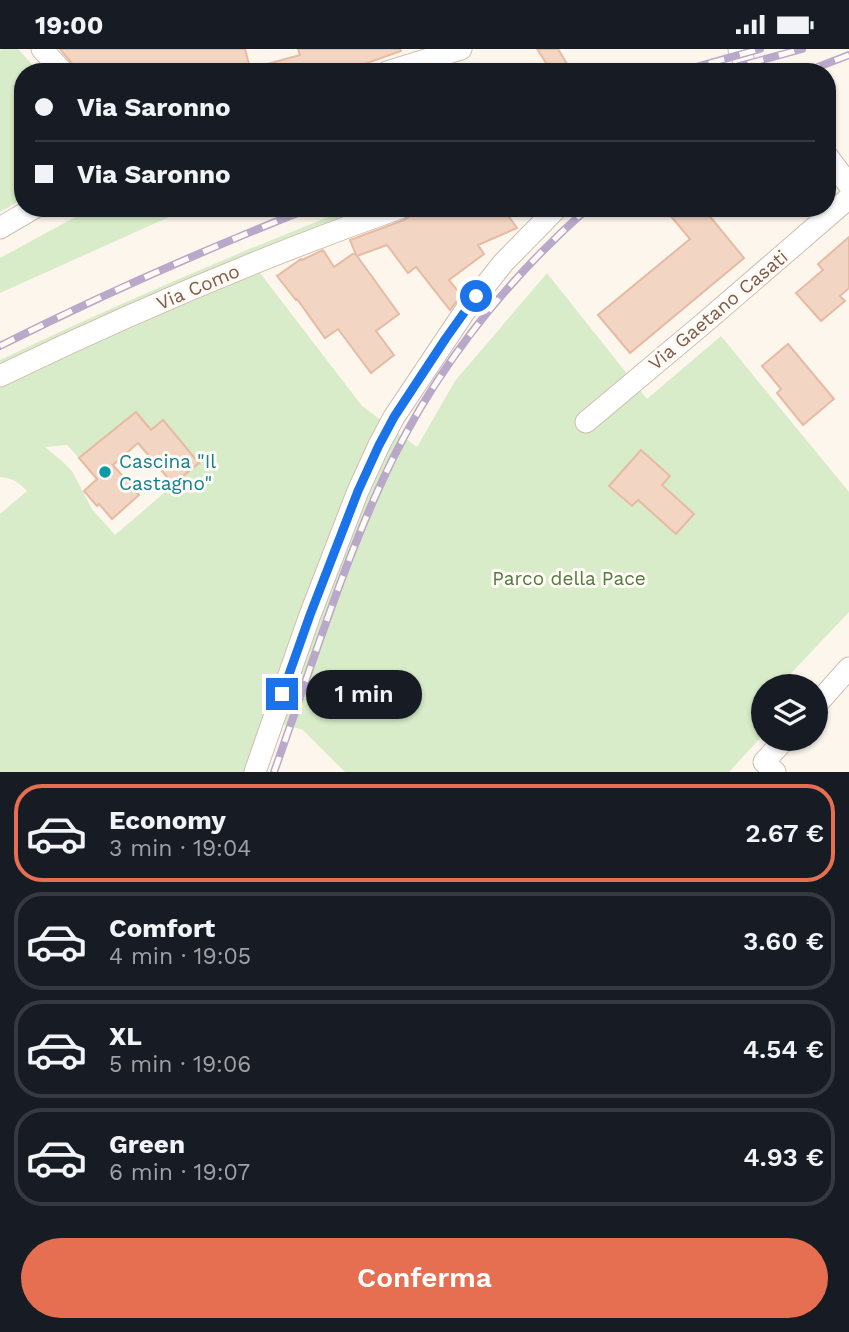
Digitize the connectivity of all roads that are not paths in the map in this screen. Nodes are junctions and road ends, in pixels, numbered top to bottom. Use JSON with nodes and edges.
{"nodes":[{"id":1,"x":42,"y":49,"type":"edge"},
{"id":2,"x":461,"y":49,"type":"edge"},
{"id":3,"x":55,"y":63,"type":"edge"},
{"id":4,"x":416,"y":63,"type":"edge"},
{"id":5,"x":836,"y":167,"type":"edge"},
{"id":6,"x":849,"y":185,"type":"edge"},
{"id":7,"x":18,"y":217,"type":"edge"},
{"id":8,"x":375,"y":217,"type":"edge"},
{"id":9,"x":548,"y":217,"type":"edge"},
{"id":10,"x":827,"y":217,"type":"edge"},
{"id":11,"x":0,"y":227,"type":"edge"},
{"id":12,"x":0,"y":376,"type":"edge"},
{"id":13,"x":586,"y":422,"type":"dead end"},
{"id":14,"x":849,"y":668,"type":"edge"},
{"id":15,"x":828,"y":692,"type":"edge"},
{"id":16,"x":778,"y":751,"type":"edge"},
{"id":17,"x":769,"y":767,"type":"edge"},
{"id":18,"x":255,"y":772,"type":"edge"}],
"edges":[{"from":1,"to":3,"type":"street"},
{"from":2,"to":4,"type":"street"},
{"from":5,"to":6,"type":"street"},
{"from":7,"to":11,"type":"street"},
{"from":8,"to":12,"type":"street","name":"Via Como"},
{"from":9,"to":18,"type":"street"},
{"from":10,"to":13,"type":"street","name":"Via Gaetano Casati"},
{"from":14,"to":15,"type":"street"},
{"from":16,"to":17,"type":"street"}]}
